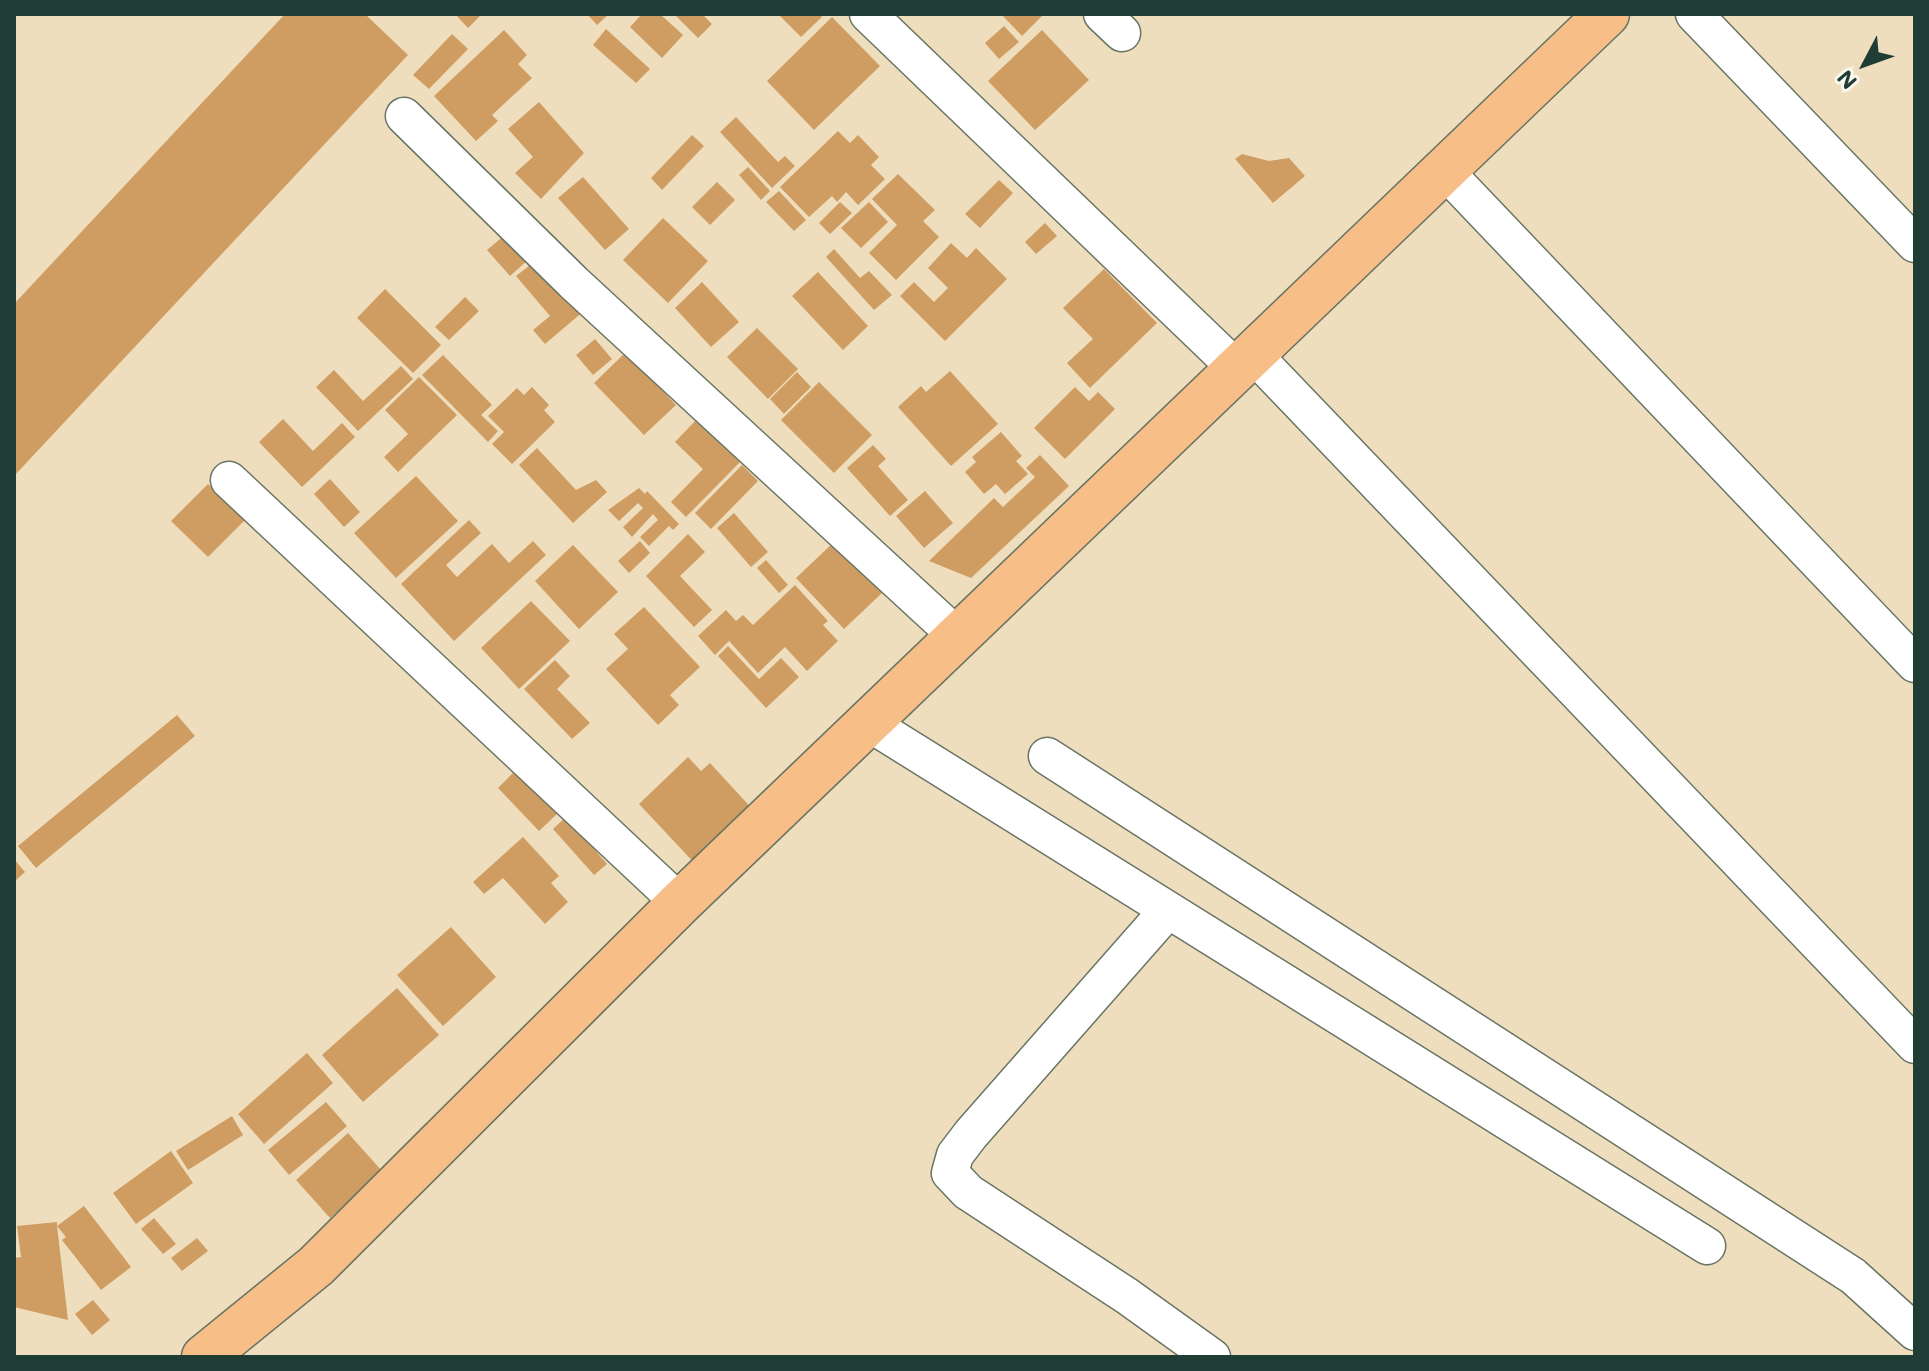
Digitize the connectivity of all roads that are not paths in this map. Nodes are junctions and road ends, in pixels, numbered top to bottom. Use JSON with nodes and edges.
{"nodes":[{"id":1,"x":868,"y":14,"type":"edge"},
{"id":2,"x":1607,"y":14,"type":"edge"},
{"id":3,"x":1694,"y":14,"type":"edge"},
{"id":4,"x":404,"y":116,"type":"dead end"},
{"id":5,"x":1446,"y":172,"type":"junction"},
{"id":6,"x":1915,"y":244,"type":"edge"},
{"id":7,"x":1243,"y":360,"type":"junction"},
{"id":8,"x":229,"y":480,"type":"dead end"},
{"id":9,"x":957,"y":636,"type":"junction"},
{"id":10,"x":1915,"y":664,"type":"edge"},
{"id":11,"x":867,"y":722,"type":"junction"},
{"id":12,"x":1047,"y":756,"type":"dead end"},
{"id":13,"x":680,"y":903,"type":"junction"},
{"id":14,"x":1168,"y":910,"type":"junction"},
{"id":15,"x":1915,"y":1045,"type":"edge"},
{"id":16,"x":1707,"y":1246,"type":"dead end"},
{"id":17,"x":1915,"y":1332,"type":"edge"},
{"id":18,"x":204,"y":1357,"type":"edge"},
{"id":19,"x":1212,"y":1357,"type":"edge"}],
"edges":[{"from":1,"to":7,"type":"street"},
{"from":2,"to":5,"type":"main road"},
{"from":3,"to":6,"type":"street"},
{"from":4,"to":9,"type":"street"},
{"from":5,"to":7,"type":"main road"},
{"from":5,"to":10,"type":"street"},
{"from":7,"to":9,"type":"main road"},
{"from":7,"to":15,"type":"street"},
{"from":8,"to":13,"type":"street"},
{"from":9,"to":11,"type":"main road"},
{"from":11,"to":13,"type":"main road"},
{"from":11,"to":14,"type":"street"},
{"from":12,"to":17,"type":"street"},
{"from":13,"to":18,"type":"main road"},
{"from":14,"to":16,"type":"street"},
{"from":14,"to":19,"type":"street"}]}
